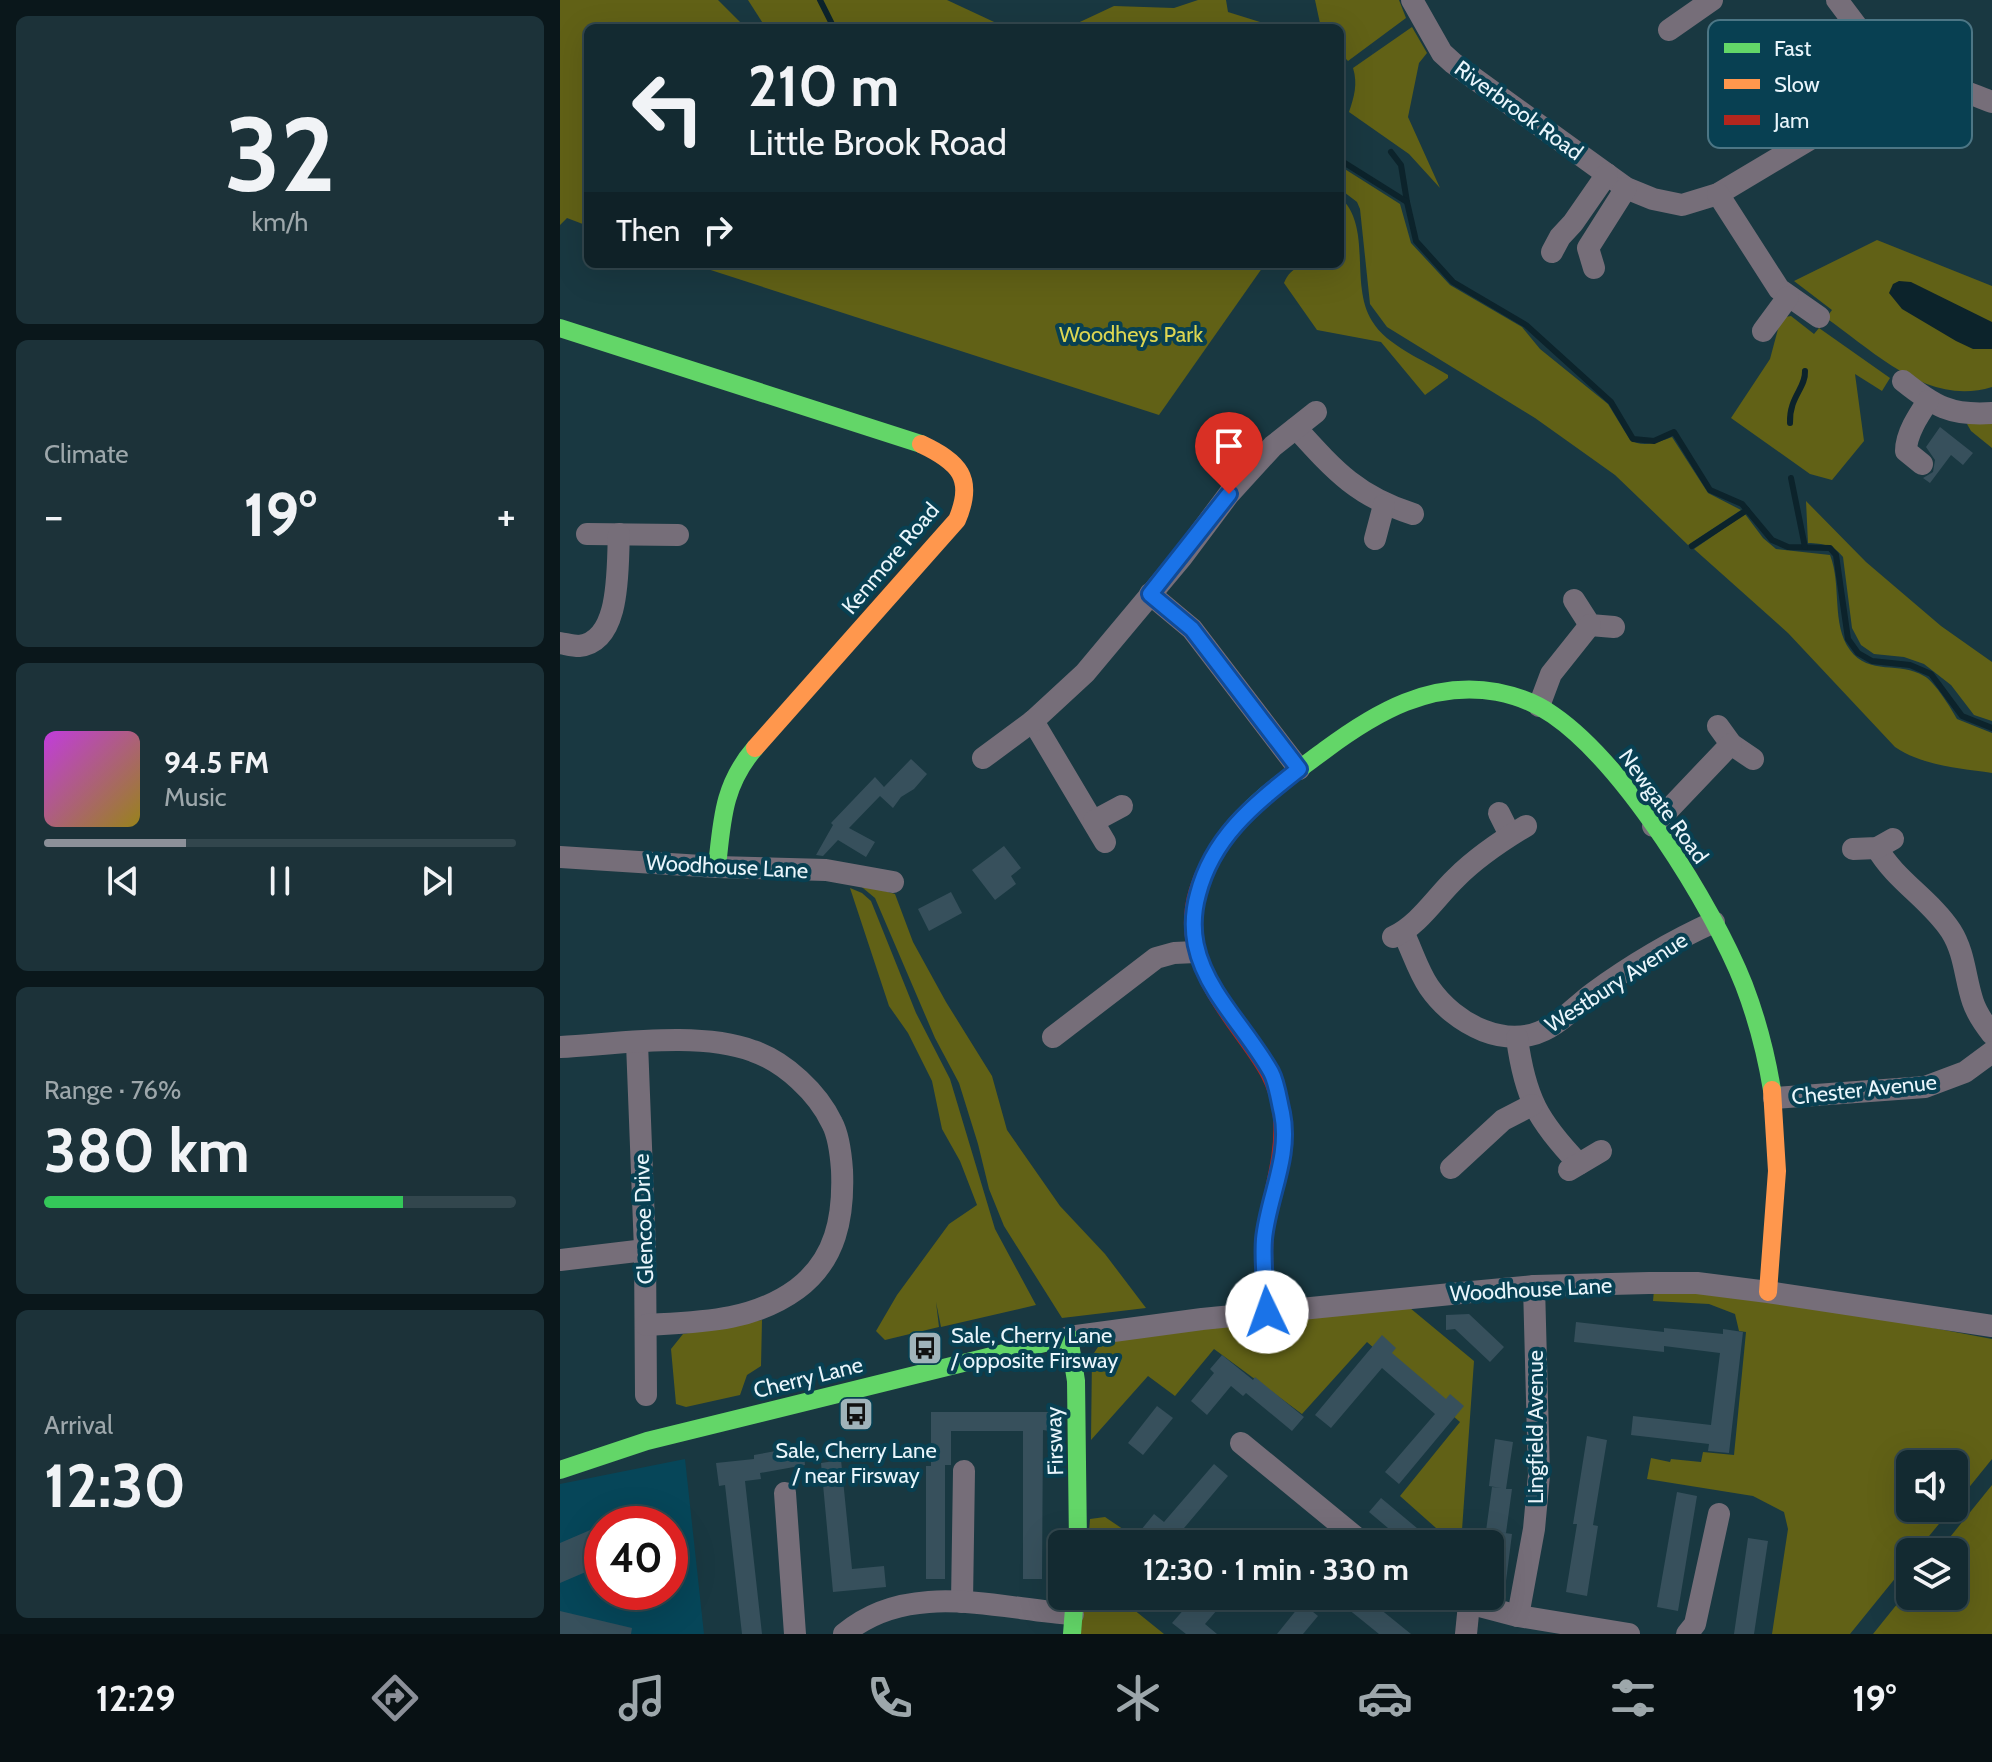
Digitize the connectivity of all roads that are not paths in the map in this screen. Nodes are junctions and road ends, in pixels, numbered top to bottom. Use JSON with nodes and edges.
{"nodes":[{"id":1,"x":1412,"y":0,"type":"edge"},
{"id":2,"x":1712,"y":0,"type":"edge"},
{"id":3,"x":1837,"y":0,"type":"edge"},
{"id":4,"x":1852,"y":20,"type":"edge"},
{"id":5,"x":1669,"y":30,"type":"dead end"},
{"id":6,"x":1972,"y":94,"type":"edge"},
{"id":7,"x":1992,"y":102,"type":"edge"},
{"id":8,"x":1795,"y":148,"type":"edge"},
{"id":9,"x":1607,"y":174,"type":"junction"},
{"id":10,"x":1626,"y":188,"type":"junction"},
{"id":11,"x":1718,"y":194,"type":"junction"},
{"id":12,"x":1552,"y":252,"type":"dead end"},
{"id":13,"x":1594,"y":268,"type":"dead end"},
{"id":14,"x":1788,"y":297,"type":"junction"},
{"id":15,"x":1819,"y":317,"type":"dead end"},
{"id":16,"x":560,"y":328,"type":"edge"},
{"id":17,"x":1763,"y":331,"type":"dead end"},
{"id":18,"x":1903,"y":381,"type":"dead end"},
{"id":19,"x":1928,"y":401,"type":"junction"},
{"id":20,"x":1316,"y":412,"type":"dead end"},
{"id":21,"x":1992,"y":413,"type":"edge"},
{"id":22,"x":1296,"y":428,"type":"junction"},
{"id":23,"x":1922,"y":464,"type":"dead end"},
{"id":24,"x":1384,"y":505,"type":"junction"},
{"id":25,"x":1413,"y":514,"type":"dead end"},
{"id":26,"x":587,"y":534,"type":"dead end"},
{"id":27,"x":619,"y":534,"type":"junction"},
{"id":28,"x":678,"y":535,"type":"dead end"},
{"id":29,"x":1375,"y":539,"type":"dead end"},
{"id":30,"x":1150,"y":594,"type":"junction"},
{"id":31,"x":1574,"y":600,"type":"dead end"},
{"id":32,"x":1590,"y":625,"type":"junction"},
{"id":33,"x":1614,"y":627,"type":"dead end"},
{"id":34,"x":560,"y":643,"type":"edge"},
{"id":35,"x":1539,"y":706,"type":"junction"},
{"id":36,"x":1033,"y":721,"type":"junction"},
{"id":37,"x":983,"y":758,"type":"dead end"},
{"id":38,"x":1753,"y":759,"type":"dead end"},
{"id":39,"x":1299,"y":769,"type":"junction"},
{"id":40,"x":1122,"y":806,"type":"dead end"},
{"id":41,"x":1499,"y":813,"type":"dead end"},
{"id":42,"x":1094,"y":821,"type":"junction"},
{"id":43,"x":1653,"y":826,"type":"junction"},
{"id":44,"x":1105,"y":842,"type":"dead end"},
{"id":45,"x":1853,"y":849,"type":"dead end"},
{"id":46,"x":560,"y":857,"type":"edge"},
{"id":47,"x":717,"y":867,"type":"junction"},
{"id":48,"x":893,"y":882,"type":"dead end"},
{"id":49,"x":1714,"y":922,"type":"junction"},
{"id":50,"x":1196,"y":952,"type":"junction"},
{"id":51,"x":1992,"y":1034,"type":"edge"},
{"id":52,"x":1053,"y":1037,"type":"dead end"},
{"id":53,"x":1517,"y":1038,"type":"junction"},
{"id":54,"x":637,"y":1043,"type":"junction"},
{"id":55,"x":560,"y":1047,"type":"edge"},
{"id":56,"x":1992,"y":1052,"type":"edge"},
{"id":57,"x":1774,"y":1098,"type":"junction"},
{"id":58,"x":1532,"y":1105,"type":"junction"},
{"id":59,"x":1601,"y":1151,"type":"dead end"},
{"id":60,"x":1451,"y":1168,"type":"dead end"},
{"id":61,"x":645,"y":1250,"type":"junction"},
{"id":62,"x":560,"y":1260,"type":"edge"},
{"id":63,"x":1534,"y":1286,"type":"junction"},
{"id":64,"x":1768,"y":1292,"type":"junction"},
{"id":65,"x":1267,"y":1312,"type":"junction"},
{"id":66,"x":646,"y":1325,"type":"junction"},
{"id":67,"x":1992,"y":1326,"type":"edge"},
{"id":68,"x":1069,"y":1337,"type":"junction"},
{"id":69,"x":646,"y":1395,"type":"dead end"},
{"id":70,"x":1241,"y":1443,"type":"dead end"},
{"id":71,"x":560,"y":1470,"type":"edge"},
{"id":72,"x":964,"y":1471,"type":"dead end"},
{"id":73,"x":785,"y":1493,"type":"dead end"},
{"id":74,"x":1719,"y":1514,"type":"dead end"},
{"id":75,"x":1078,"y":1530,"type":"edge"},
{"id":76,"x":1347,"y":1530,"type":"edge"},
{"id":77,"x":962,"y":1602,"type":"junction"},
{"id":78,"x":1468,"y":1610,"type":"edge"},
{"id":79,"x":1494,"y":1610,"type":"edge"},
{"id":80,"x":1073,"y":1615,"type":"edge"},
{"id":81,"x":1518,"y":1616,"type":"junction"},
{"id":82,"x":795,"y":1634,"type":"edge"},
{"id":83,"x":844,"y":1634,"type":"edge"},
{"id":84,"x":1466,"y":1634,"type":"edge"},
{"id":85,"x":1629,"y":1634,"type":"edge"},
{"id":86,"x":1687,"y":1634,"type":"edge"}],
"edges":[{"from":1,"to":9,"type":"street","name":"Riverbrook Road"},
{"from":2,"to":5,"type":"street"},
{"from":3,"to":4,"type":"street"},
{"from":6,"to":7,"type":"street","name":"Riverbrook Road"},
{"from":8,"to":11,"type":"street","name":"Riverbrook Road"},
{"from":9,"to":10,"type":"street","name":"Riverbrook Road"},
{"from":9,"to":12,"type":"street","name":"Riverbrook Road"},
{"from":10,"to":11,"type":"street","name":"Riverbrook Road"},
{"from":10,"to":13,"type":"street"},
{"from":11,"to":14,"type":"street"},
{"from":14,"to":15,"type":"street"},
{"from":14,"to":17,"type":"street"},
{"from":16,"to":47,"type":"street","name":"Kenmore Road"},
{"from":18,"to":19,"type":"street"},
{"from":19,"to":21,"type":"street"},
{"from":19,"to":23,"type":"street"},
{"from":20,"to":22,"type":"street"},
{"from":22,"to":24,"type":"street"},
{"from":22,"to":30,"type":"street"},
{"from":24,"to":25,"type":"street"},
{"from":24,"to":29,"type":"street"},
{"from":26,"to":27,"type":"street"},
{"from":27,"to":28,"type":"street"},
{"from":27,"to":34,"type":"street"},
{"from":30,"to":36,"type":"street"},
{"from":30,"to":39,"type":"street"},
{"from":31,"to":32,"type":"street"},
{"from":32,"to":33,"type":"street"},
{"from":32,"to":35,"type":"street"},
{"from":35,"to":39,"type":"street","name":"Newgate Road"},
{"from":35,"to":43,"type":"street","name":"Newgate Road"},
{"from":36,"to":37,"type":"street"},
{"from":36,"to":42,"type":"street"},
{"from":38,"to":43,"type":"street"},
{"from":39,"to":50,"type":"street","name":"Newgate Road"},
{"from":40,"to":42,"type":"street"},
{"from":41,"to":53,"type":"street","name":"Westbury Avenue"},
{"from":42,"to":44,"type":"street"},
{"from":43,"to":49,"type":"street","name":"Newgate Road"},
{"from":45,"to":51,"type":"street"},
{"from":46,"to":47,"type":"street","name":"Woodhouse Lane"},
{"from":47,"to":48,"type":"street","name":"Woodhouse Lane"},
{"from":49,"to":53,"type":"street","name":"Westbury Avenue"},
{"from":49,"to":57,"type":"street","name":"Newgate Road"},
{"from":50,"to":52,"type":"street"},
{"from":50,"to":65,"type":"street","name":"Newgate Road"},
{"from":53,"to":58,"type":"street","name":"Westbury Avenue"},
{"from":54,"to":55,"type":"street"},
{"from":54,"to":61,"type":"street","name":"Glencoe Drive"},
{"from":54,"to":66,"type":"street"},
{"from":56,"to":57,"type":"street","name":"Chester Avenue"},
{"from":57,"to":64,"type":"street","name":"Newgate Road"},
{"from":58,"to":59,"type":"street","name":"Westbury Avenue"},
{"from":58,"to":60,"type":"street"},
{"from":61,"to":62,"type":"street"},
{"from":61,"to":66,"type":"street","name":"Glencoe Drive"},
{"from":63,"to":64,"type":"street","name":"Woodhouse Lane"},
{"from":63,"to":65,"type":"street","name":"Woodhouse Lane"},
{"from":63,"to":81,"type":"street","name":"Lingfield Avenue"},
{"from":64,"to":67,"type":"street","name":"Woodhouse Lane"},
{"from":65,"to":68,"type":"street","name":"Woodhouse Lane"},
{"from":66,"to":69,"type":"street","name":"Glencoe Drive"},
{"from":68,"to":71,"type":"street","name":"Cherry Lane"},
{"from":68,"to":75,"type":"street","name":"Firsway"},
{"from":70,"to":76,"type":"street"},
{"from":72,"to":77,"type":"street"},
{"from":73,"to":82,"type":"street"},
{"from":74,"to":86,"type":"street"},
{"from":77,"to":80,"type":"street"},
{"from":77,"to":83,"type":"street"},
{"from":78,"to":84,"type":"street"},
{"from":79,"to":81,"type":"street"},
{"from":81,"to":85,"type":"street"}]}
